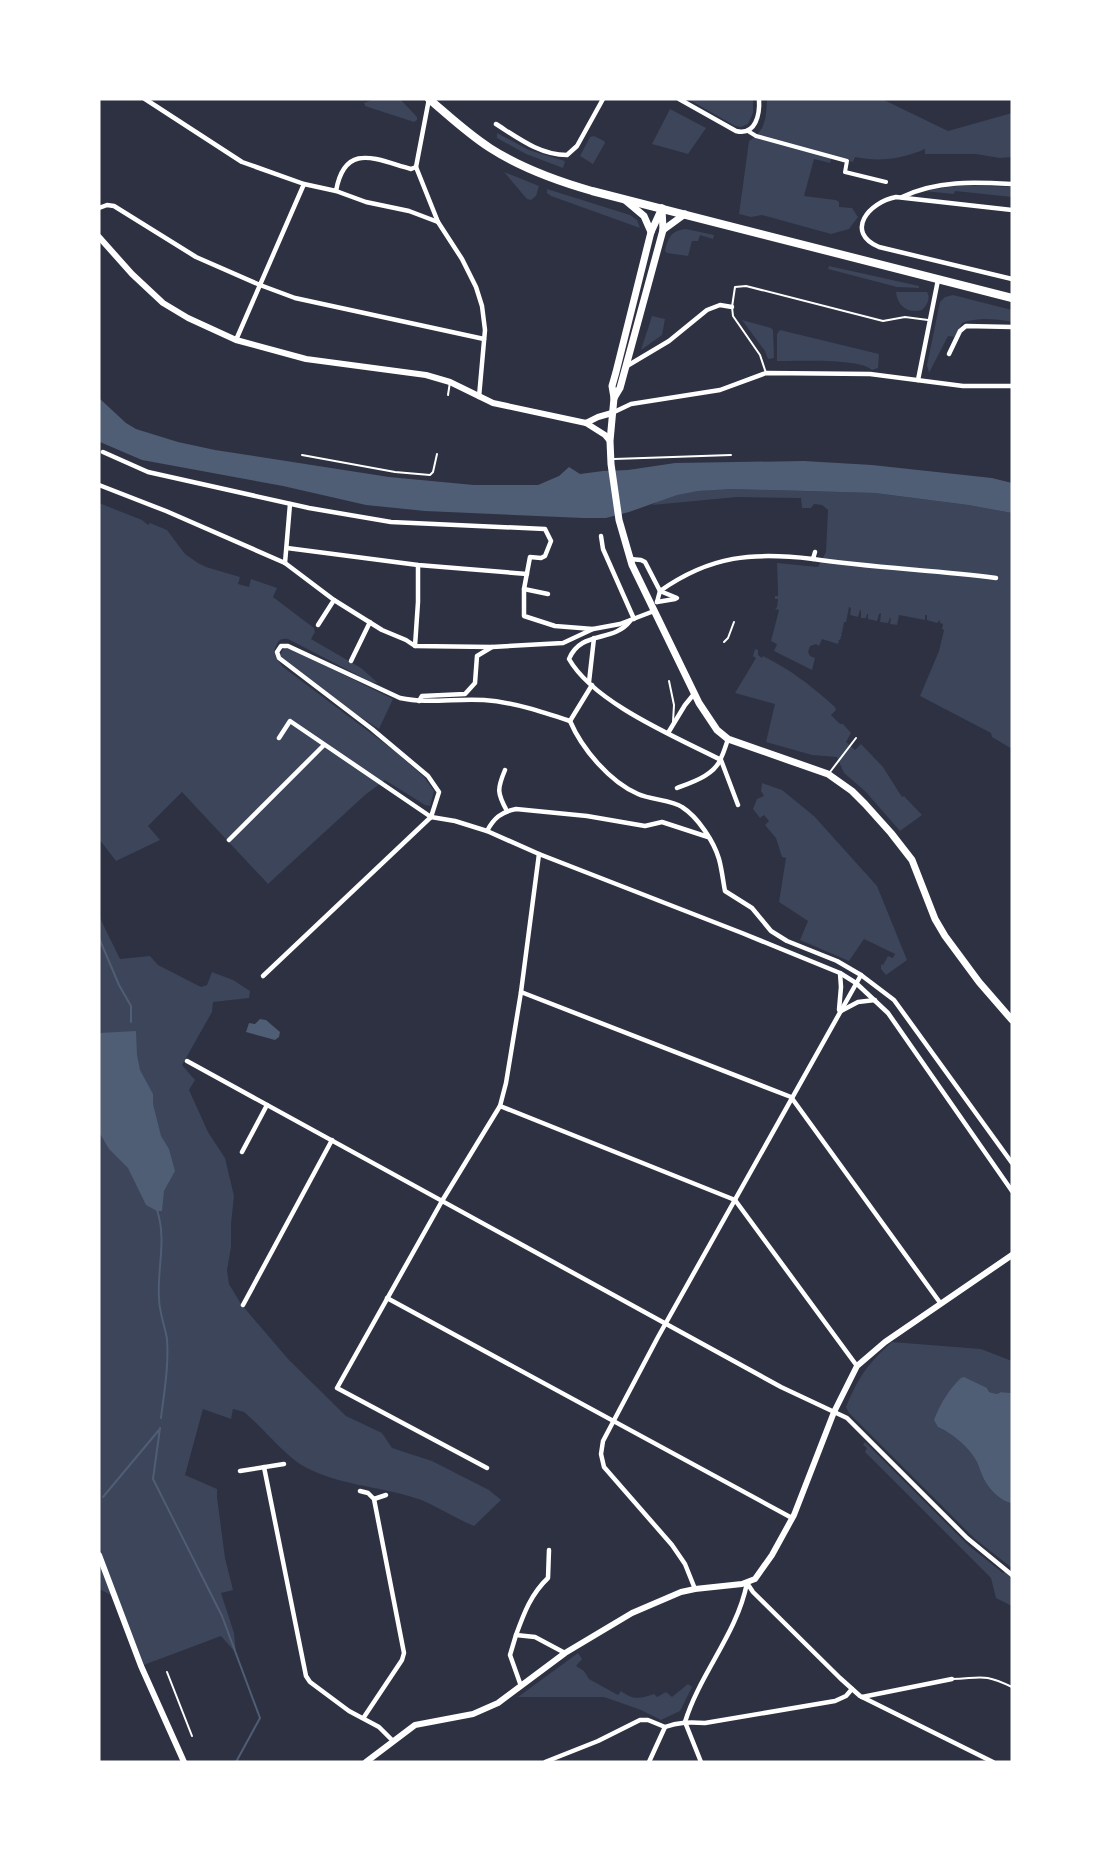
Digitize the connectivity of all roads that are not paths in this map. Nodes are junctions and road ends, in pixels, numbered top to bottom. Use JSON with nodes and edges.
{"nodes":[{"id":1,"x":146,"y":99,"type":"edge"},
{"id":2,"x":429,"y":99,"type":"edge"},
{"id":3,"x":603,"y":99,"type":"edge"},
{"id":4,"x":679,"y":99,"type":"edge"},
{"id":5,"x":759,"y":99,"type":"edge"},
{"id":6,"x":496,"y":124,"type":"dead end"},
{"id":7,"x":748,"y":131,"type":"junction"},
{"id":8,"x":416,"y":167,"type":"junction"},
{"id":9,"x":886,"y":182,"type":"dead end"},
{"id":10,"x":304,"y":184,"type":"junction"},
{"id":11,"x":1012,"y":184,"type":"edge"},
{"id":12,"x":336,"y":191,"type":"junction"},
{"id":13,"x":902,"y":197,"type":"junction"},
{"id":14,"x":623,"y":198,"type":"junction"},
{"id":15,"x":99,"y":208,"type":"edge"},
{"id":16,"x":662,"y":208,"type":"junction"},
{"id":17,"x":1012,"y":210,"type":"edge"},
{"id":18,"x":685,"y":214,"type":"junction"},
{"id":19,"x":438,"y":222,"type":"junction"},
{"id":20,"x":663,"y":230,"type":"junction"},
{"id":21,"x":651,"y":232,"type":"junction"},
{"id":22,"x":99,"y":237,"type":"edge"},
{"id":23,"x":1012,"y":279,"type":"edge"},
{"id":24,"x":938,"y":280,"type":"junction"},
{"id":25,"x":260,"y":285,"type":"junction"},
{"id":26,"x":1012,"y":298,"type":"edge"},
{"id":27,"x":732,"y":307,"type":"junction"},
{"id":28,"x":930,"y":321,"type":"junction"},
{"id":29,"x":1012,"y":327,"type":"edge"},
{"id":30,"x":484,"y":339,"type":"junction"},
{"id":31,"x":236,"y":340,"type":"junction"},
{"id":32,"x":949,"y":354,"type":"dead end"},
{"id":33,"x":627,"y":366,"type":"junction"},
{"id":34,"x":766,"y":373,"type":"junction"},
{"id":35,"x":918,"y":380,"type":"junction"},
{"id":36,"x":450,"y":382,"type":"junction"},
{"id":37,"x":1012,"y":386,"type":"edge"},
{"id":38,"x":448,"y":395,"type":"dead end"},
{"id":39,"x":479,"y":397,"type":"junction"},
{"id":40,"x":614,"y":398,"type":"junction"},
{"id":41,"x":612,"y":413,"type":"junction"},
{"id":42,"x":586,"y":423,"type":"junction"},
{"id":43,"x":610,"y":441,"type":"junction"},
{"id":44,"x":103,"y":452,"type":"dead end"},
{"id":45,"x":437,"y":454,"type":"dead end"},
{"id":46,"x":302,"y":455,"type":"dead end"},
{"id":47,"x":731,"y":455,"type":"dead end"},
{"id":48,"x":611,"y":463,"type":"junction"},
{"id":49,"x":99,"y":485,"type":"edge"},
{"id":50,"x":290,"y":504,"type":"junction"},
{"id":51,"x":601,"y":536,"type":"dead end"},
{"id":52,"x":287,"y":548,"type":"junction"},
{"id":53,"x":815,"y":552,"type":"dead end"},
{"id":54,"x":813,"y":559,"type":"junction"},
{"id":55,"x":630,"y":560,"type":"junction"},
{"id":56,"x":285,"y":563,"type":"junction"},
{"id":57,"x":418,"y":565,"type":"junction"},
{"id":58,"x":527,"y":574,"type":"junction"},
{"id":59,"x":996,"y":578,"type":"dead end"},
{"id":60,"x":524,"y":589,"type":"junction"},
{"id":61,"x":660,"y":591,"type":"junction"},
{"id":62,"x":548,"y":594,"type":"dead end"},
{"id":63,"x":333,"y":600,"type":"junction"},
{"id":64,"x":654,"y":606,"type":"junction"},
{"id":65,"x":632,"y":620,"type":"junction"},
{"id":66,"x":370,"y":622,"type":"junction"},
{"id":67,"x":734,"y":622,"type":"dead end"},
{"id":68,"x":318,"y":625,"type":"dead end"},
{"id":69,"x":593,"y":629,"type":"junction"},
{"id":70,"x":594,"y":638,"type":"junction"},
{"id":71,"x":724,"y":642,"type":"dead end"},
{"id":72,"x":415,"y":646,"type":"junction"},
{"id":73,"x":492,"y":647,"type":"junction"},
{"id":74,"x":351,"y":661,"type":"dead end"},
{"id":75,"x":669,"y":681,"type":"dead end"},
{"id":76,"x":591,"y":684,"type":"junction"},
{"id":77,"x":693,"y":694,"type":"junction"},
{"id":78,"x":419,"y":701,"type":"junction"},
{"id":79,"x":570,"y":722,"type":"junction"},
{"id":80,"x":673,"y":722,"type":"junction"},
{"id":81,"x":668,"y":733,"type":"junction"},
{"id":82,"x":279,"y":738,"type":"dead end"},
{"id":83,"x":856,"y":738,"type":"dead end"},
{"id":84,"x":728,"y":739,"type":"junction"},
{"id":85,"x":324,"y":745,"type":"junction"},
{"id":86,"x":721,"y":760,"type":"junction"},
{"id":87,"x":505,"y":770,"type":"dead end"},
{"id":88,"x":828,"y":774,"type":"junction"},
{"id":89,"x":677,"y":788,"type":"dead end"},
{"id":90,"x":738,"y":805,"type":"dead end"},
{"id":91,"x":507,"y":811,"type":"junction"},
{"id":92,"x":431,"y":817,"type":"junction"},
{"id":93,"x":487,"y":831,"type":"junction"},
{"id":94,"x":708,"y":837,"type":"junction"},
{"id":95,"x":229,"y":840,"type":"dead end"},
{"id":96,"x":539,"y":854,"type":"junction"},
{"id":97,"x":840,"y":974,"type":"junction"},
{"id":98,"x":861,"y":975,"type":"junction"},
{"id":99,"x":263,"y":976,"type":"dead end"},
{"id":100,"x":856,"y":983,"type":"junction"},
{"id":101,"x":521,"y":992,"type":"junction"},
{"id":102,"x":875,"y":1000,"type":"junction"},
{"id":103,"x":839,"y":1013,"type":"junction"},
{"id":104,"x":1012,"y":1020,"type":"edge"},
{"id":105,"x":187,"y":1061,"type":"dead end"},
{"id":106,"x":791,"y":1097,"type":"junction"},
{"id":107,"x":267,"y":1105,"type":"junction"},
{"id":108,"x":500,"y":1106,"type":"junction"},
{"id":109,"x":332,"y":1140,"type":"junction"},
{"id":110,"x":242,"y":1152,"type":"dead end"},
{"id":111,"x":1012,"y":1163,"type":"edge"},
{"id":112,"x":1012,"y":1191,"type":"edge"},
{"id":113,"x":735,"y":1200,"type":"junction"},
{"id":114,"x":442,"y":1201,"type":"junction"},
{"id":115,"x":1012,"y":1255,"type":"edge"},
{"id":116,"x":387,"y":1298,"type":"junction"},
{"id":117,"x":941,"y":1304,"type":"junction"},
{"id":118,"x":243,"y":1305,"type":"dead end"},
{"id":119,"x":667,"y":1323,"type":"junction"},
{"id":120,"x":857,"y":1366,"type":"junction"},
{"id":121,"x":834,"y":1412,"type":"junction"},
{"id":122,"x":614,"y":1420,"type":"junction"},
{"id":123,"x":284,"y":1464,"type":"dead end"},
{"id":124,"x":264,"y":1467,"type":"junction"},
{"id":125,"x":487,"y":1468,"type":"dead end"},
{"id":126,"x":240,"y":1471,"type":"dead end"},
{"id":127,"x":360,"y":1491,"type":"dead end"},
{"id":128,"x":386,"y":1495,"type":"dead end"},
{"id":129,"x":374,"y":1499,"type":"junction"},
{"id":130,"x":792,"y":1518,"type":"junction"},
{"id":131,"x":549,"y":1550,"type":"dead end"},
{"id":132,"x":99,"y":1555,"type":"edge"},
{"id":133,"x":1012,"y":1575,"type":"edge"},
{"id":134,"x":747,"y":1583,"type":"junction"},
{"id":135,"x":695,"y":1589,"type":"junction"},
{"id":136,"x":516,"y":1635,"type":"junction"},
{"id":137,"x":565,"y":1653,"type":"junction"},
{"id":138,"x":167,"y":1672,"type":"dead end"},
{"id":139,"x":952,"y":1679,"type":"joint"},
{"id":140,"x":521,"y":1686,"type":"junction"},
{"id":141,"x":1012,"y":1687,"type":"edge"},
{"id":142,"x":852,"y":1689,"type":"junction"},
{"id":143,"x":862,"y":1697,"type":"junction"},
{"id":144,"x":364,"y":1717,"type":"junction"},
{"id":145,"x":685,"y":1722,"type":"junction"},
{"id":146,"x":665,"y":1727,"type":"junction"},
{"id":147,"x":192,"y":1736,"type":"dead end"},
{"id":148,"x":393,"y":1741,"type":"junction"},
{"id":149,"x":184,"y":1762,"type":"edge"},
{"id":150,"x":366,"y":1762,"type":"edge"},
{"id":151,"x":545,"y":1762,"type":"edge"},
{"id":152,"x":649,"y":1762,"type":"edge"},
{"id":153,"x":701,"y":1762,"type":"edge"},
{"id":154,"x":993,"y":1762,"type":"edge"}],
"edges":[{"from":1,"to":10,"type":"street"},
{"from":2,"to":8,"type":"street"},
{"from":2,"to":14,"type":"main road"},
{"from":3,"to":6,"type":"street"},
{"from":4,"to":7,"type":"street"},
{"from":5,"to":7,"type":"street"},
{"from":7,"to":9,"type":"street"},
{"from":8,"to":12,"type":"street"},
{"from":8,"to":19,"type":"street"},
{"from":10,"to":12,"type":"street"},
{"from":10,"to":25,"type":"street"},
{"from":11,"to":13,"type":"street"},
{"from":12,"to":19,"type":"street"},
{"from":13,"to":17,"type":"street"},
{"from":13,"to":23,"type":"street"},
{"from":14,"to":16,"type":"main road"},
{"from":14,"to":21,"type":"main road"},
{"from":15,"to":25,"type":"street"},
{"from":16,"to":18,"type":"main road"},
{"from":16,"to":20,"type":"main road"},
{"from":16,"to":21,"type":"main road"},
{"from":18,"to":20,"type":"main road"},
{"from":18,"to":24,"type":"main road"},
{"from":19,"to":30,"type":"street"},
{"from":20,"to":33,"type":"main road"},
{"from":21,"to":40,"type":"main road"},
{"from":22,"to":31,"type":"street"},
{"from":24,"to":26,"type":"main road"},
{"from":24,"to":28,"type":"street"},
{"from":25,"to":30,"type":"street"},
{"from":25,"to":31,"type":"street"},
{"from":27,"to":28,"type":"lane"},
{"from":27,"to":33,"type":"street"},
{"from":27,"to":34,"type":"lane"},
{"from":28,"to":35,"type":"street"},
{"from":29,"to":32,"type":"street"},
{"from":30,"to":39,"type":"street"},
{"from":31,"to":36,"type":"street"},
{"from":33,"to":40,"type":"main road"},
{"from":34,"to":35,"type":"street"},
{"from":34,"to":41,"type":"street"},
{"from":35,"to":37,"type":"street"},
{"from":36,"to":38,"type":"lane"},
{"from":36,"to":39,"type":"street"},
{"from":39,"to":42,"type":"street"},
{"from":40,"to":41,"type":"main road"},
{"from":41,"to":42,"type":"street"},
{"from":41,"to":43,"type":"main road"},
{"from":42,"to":43,"type":"street"},
{"from":43,"to":48,"type":"main road"},
{"from":44,"to":50,"type":"street"},
{"from":45,"to":46,"type":"lane"},
{"from":47,"to":48,"type":"lane"},
{"from":48,"to":55,"type":"main road"},
{"from":49,"to":56,"type":"street"},
{"from":50,"to":52,"type":"street"},
{"from":50,"to":58,"type":"street"},
{"from":51,"to":65,"type":"street"},
{"from":52,"to":56,"type":"street"},
{"from":52,"to":57,"type":"street"},
{"from":53,"to":54,"type":"street"},
{"from":54,"to":59,"type":"street"},
{"from":54,"to":61,"type":"street"},
{"from":55,"to":61,"type":"street"},
{"from":55,"to":64,"type":"main road"},
{"from":56,"to":63,"type":"street"},
{"from":57,"to":58,"type":"street"},
{"from":57,"to":72,"type":"street"},
{"from":58,"to":60,"type":"street"},
{"from":60,"to":62,"type":"street"},
{"from":60,"to":69,"type":"street"},
{"from":61,"to":64,"type":"street"},
{"from":61,"to":64,"type":"street"},
{"from":63,"to":66,"type":"street"},
{"from":63,"to":68,"type":"street"},
{"from":64,"to":65,"type":"street"},
{"from":64,"to":77,"type":"main road"},
{"from":65,"to":69,"type":"street"},
{"from":65,"to":70,"type":"street"},
{"from":66,"to":72,"type":"street"},
{"from":66,"to":74,"type":"street"},
{"from":67,"to":71,"type":"lane"},
{"from":69,"to":73,"type":"street"},
{"from":70,"to":76,"type":"street"},
{"from":70,"to":76,"type":"street"},
{"from":72,"to":73,"type":"street"},
{"from":73,"to":78,"type":"street"},
{"from":75,"to":80,"type":"lane"},
{"from":76,"to":79,"type":"street"},
{"from":76,"to":81,"type":"street"},
{"from":77,"to":80,"type":"street"},
{"from":77,"to":84,"type":"main road"},
{"from":78,"to":79,"type":"street"},
{"from":78,"to":92,"type":"street"},
{"from":79,"to":94,"type":"street"},
{"from":80,"to":81,"type":"street"},
{"from":81,"to":86,"type":"street"},
{"from":82,"to":85,"type":"street"},
{"from":83,"to":88,"type":"lane"},
{"from":84,"to":86,"type":"street"},
{"from":84,"to":88,"type":"main road"},
{"from":85,"to":92,"type":"street"},
{"from":85,"to":95,"type":"street"},
{"from":86,"to":89,"type":"street"},
{"from":86,"to":90,"type":"street"},
{"from":87,"to":91,"type":"street"},
{"from":88,"to":104,"type":"main road"},
{"from":91,"to":93,"type":"street"},
{"from":91,"to":94,"type":"street"},
{"from":92,"to":93,"type":"street"},
{"from":92,"to":99,"type":"street"},
{"from":93,"to":96,"type":"street"},
{"from":94,"to":98,"type":"street"},
{"from":96,"to":97,"type":"street"},
{"from":96,"to":101,"type":"street"},
{"from":97,"to":100,"type":"street"},
{"from":97,"to":103,"type":"street"},
{"from":98,"to":100,"type":"street"},
{"from":98,"to":111,"type":"street"},
{"from":100,"to":102,"type":"street"},
{"from":100,"to":103,"type":"street"},
{"from":101,"to":106,"type":"street"},
{"from":101,"to":108,"type":"street"},
{"from":102,"to":103,"type":"street"},
{"from":102,"to":112,"type":"street"},
{"from":103,"to":106,"type":"street"},
{"from":105,"to":107,"type":"street"},
{"from":106,"to":113,"type":"street"},
{"from":106,"to":117,"type":"street"},
{"from":107,"to":109,"type":"street"},
{"from":107,"to":110,"type":"street"},
{"from":108,"to":113,"type":"street"},
{"from":108,"to":114,"type":"street"},
{"from":109,"to":114,"type":"street"},
{"from":109,"to":118,"type":"street"},
{"from":113,"to":119,"type":"street"},
{"from":113,"to":120,"type":"street"},
{"from":114,"to":116,"type":"street"},
{"from":114,"to":119,"type":"street"},
{"from":115,"to":117,"type":"street"},
{"from":116,"to":122,"type":"street"},
{"from":116,"to":125,"type":"street"},
{"from":117,"to":120,"type":"street"},
{"from":119,"to":121,"type":"street"},
{"from":119,"to":122,"type":"street"},
{"from":120,"to":121,"type":"street"},
{"from":121,"to":130,"type":"street"},
{"from":121,"to":133,"type":"street"},
{"from":122,"to":130,"type":"street"},
{"from":122,"to":135,"type":"street"},
{"from":123,"to":124,"type":"street"},
{"from":124,"to":126,"type":"street"},
{"from":124,"to":144,"type":"street"},
{"from":127,"to":129,"type":"street"},
{"from":128,"to":129,"type":"street"},
{"from":129,"to":144,"type":"street"},
{"from":130,"to":134,"type":"street"},
{"from":131,"to":136,"type":"street"},
{"from":132,"to":149,"type":"street"},
{"from":134,"to":135,"type":"street"},
{"from":134,"to":142,"type":"street"},
{"from":134,"to":145,"type":"street"},
{"from":135,"to":137,"type":"street"},
{"from":136,"to":137,"type":"street"},
{"from":136,"to":140,"type":"street"},
{"from":137,"to":140,"type":"street"},
{"from":138,"to":147,"type":"lane"},
{"from":139,"to":141,"type":"lane"},
{"from":139,"to":143,"type":"street"},
{"from":140,"to":148,"type":"street"},
{"from":142,"to":143,"type":"street"},
{"from":142,"to":145,"type":"street"},
{"from":143,"to":154,"type":"street"},
{"from":144,"to":148,"type":"street"},
{"from":145,"to":146,"type":"street"},
{"from":145,"to":153,"type":"street"},
{"from":146,"to":151,"type":"street"},
{"from":146,"to":152,"type":"street"},
{"from":148,"to":150,"type":"street"}]}
